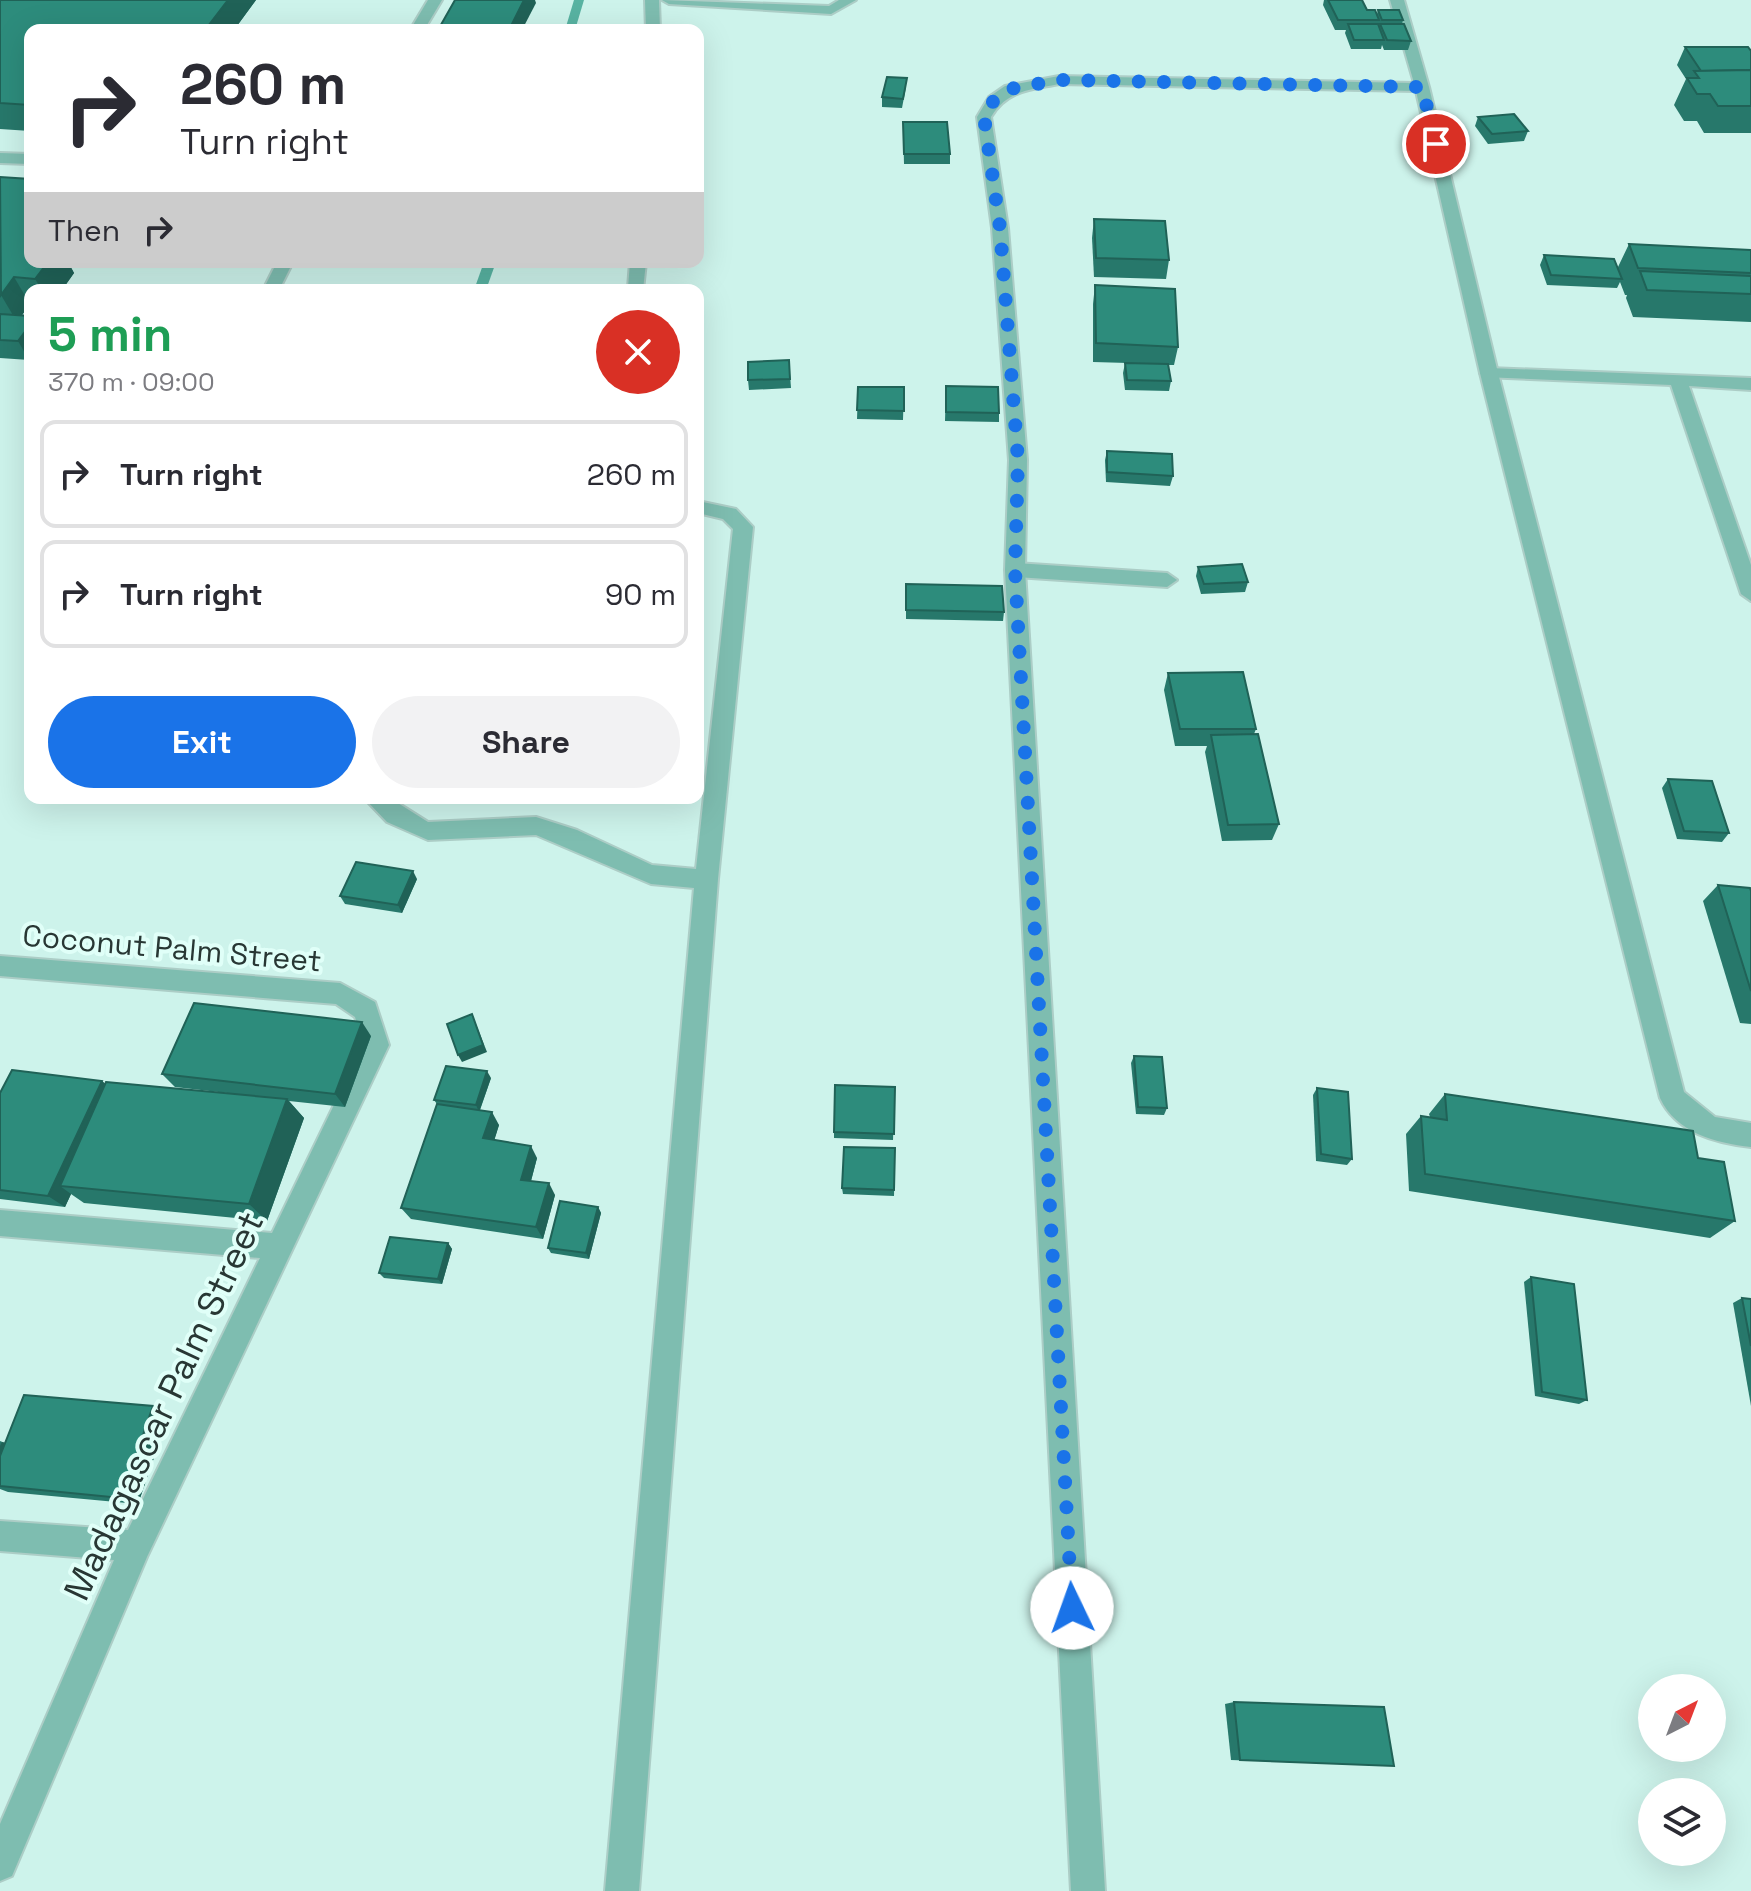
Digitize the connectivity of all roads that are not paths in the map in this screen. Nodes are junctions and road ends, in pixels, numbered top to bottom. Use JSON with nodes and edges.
{"nodes":[{"id":1,"x":435,"y":0,"type":"edge"},
{"id":2,"x":652,"y":0,"type":"edge"},
{"id":3,"x":669,"y":0,"type":"edge"},
{"id":4,"x":849,"y":0,"type":"edge"},
{"id":5,"x":1397,"y":0,"type":"edge"},
{"id":6,"x":721,"y":2,"type":"edge"},
{"id":7,"x":421,"y":24,"type":"edge"},
{"id":8,"x":653,"y":24,"type":"edge"},
{"id":9,"x":1422,"y":87,"type":"junction"},
{"id":10,"x":0,"y":158,"type":"edge"},
{"id":11,"x":24,"y":159,"type":"edge"},
{"id":12,"x":1489,"y":373,"type":"junction"},
{"id":13,"x":1678,"y":380,"type":"junction"},
{"id":14,"x":1751,"y":384,"type":"edge"},
{"id":15,"x":704,"y":508,"type":"edge"},
{"id":16,"x":1015,"y":570,"type":"junction"},
{"id":17,"x":1167,"y":580,"type":"dead end"},
{"id":18,"x":1751,"y":594,"type":"edge"},
{"id":19,"x":382,"y":804,"type":"edge"},
{"id":20,"x":706,"y":879,"type":"junction"},
{"id":21,"x":0,"y":966,"type":"edge"},
{"id":22,"x":340,"y":994,"type":"joint"},
{"id":23,"x":1751,"y":1135,"type":"edge"},
{"id":24,"x":0,"y":1223,"type":"edge"},
{"id":25,"x":282,"y":1247,"type":"junction"},
{"id":26,"x":0,"y":1536,"type":"edge"},
{"id":27,"x":136,"y":1546,"type":"junction"},
{"id":28,"x":0,"y":1864,"type":"edge"},
{"id":29,"x":622,"y":1891,"type":"edge"},
{"id":30,"x":1088,"y":1891,"type":"edge"}],
"edges":[{"from":1,"to":7,"type":"street"},
{"from":2,"to":8,"type":"street"},
{"from":3,"to":6,"type":"street"},
{"from":4,"to":6,"type":"street"},
{"from":5,"to":9,"type":"street"},
{"from":9,"to":12,"type":"street"},
{"from":9,"to":16,"type":"street"},
{"from":10,"to":11,"type":"street"},
{"from":12,"to":13,"type":"street"},
{"from":12,"to":23,"type":"street"},
{"from":13,"to":14,"type":"street"},
{"from":13,"to":18,"type":"street"},
{"from":15,"to":20,"type":"street"},
{"from":16,"to":17,"type":"street"},
{"from":16,"to":30,"type":"street"},
{"from":19,"to":20,"type":"street"},
{"from":20,"to":29,"type":"street"},
{"from":21,"to":22,"type":"street","name":"Coconut Palm Street"},
{"from":22,"to":25,"type":"street","name":"Madagascar Palm Street"},
{"from":24,"to":25,"type":"street"},
{"from":25,"to":27,"type":"street","name":"Madagascar Palm Street"},
{"from":26,"to":27,"type":"street"},
{"from":27,"to":28,"type":"street","name":"Madagascar Palm Street"}]}
